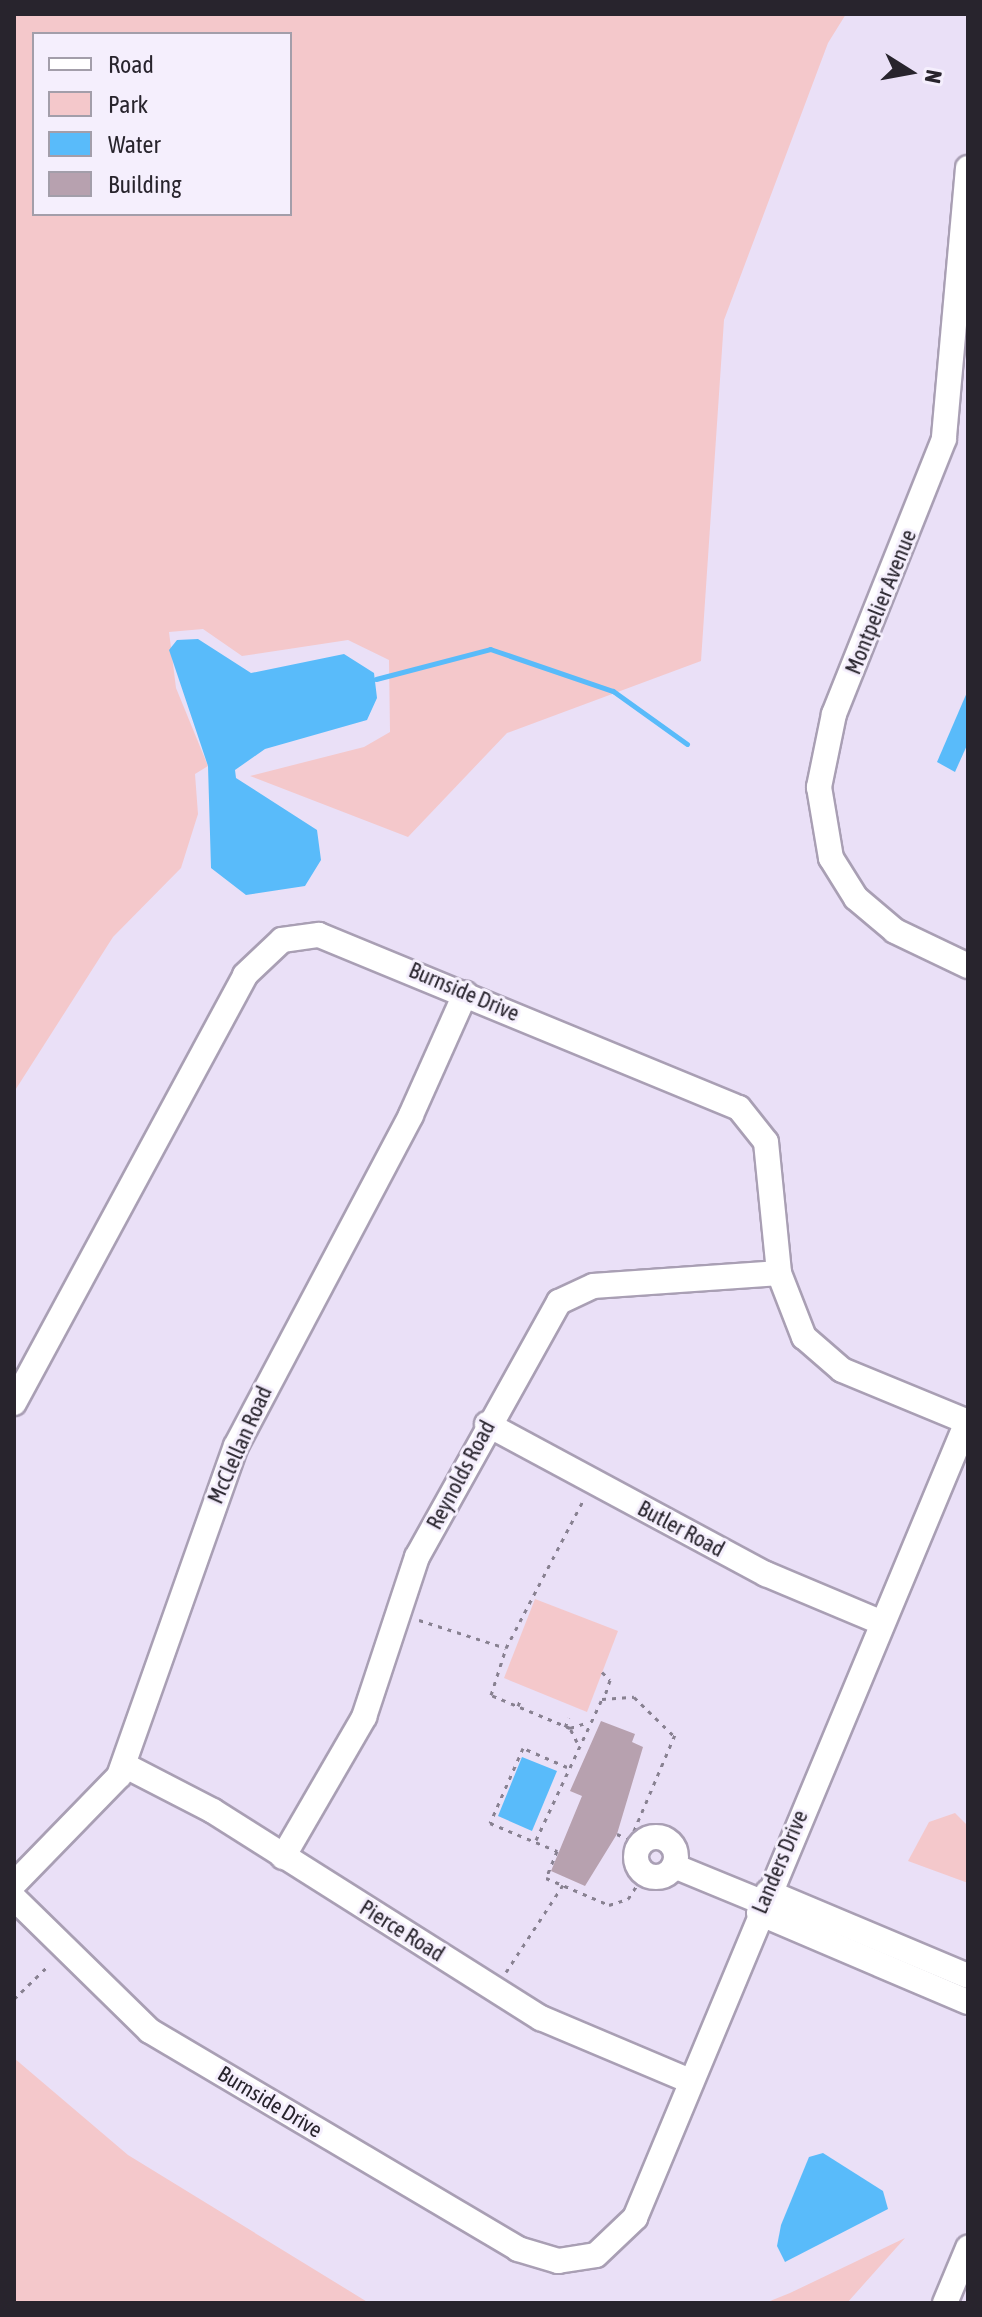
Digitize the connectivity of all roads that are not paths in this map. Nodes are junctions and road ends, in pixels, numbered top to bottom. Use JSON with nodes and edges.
{"nodes":[{"id":1,"x":968,"y":168,"type":"edge"},
{"id":2,"x":968,"y":966,"type":"edge"},
{"id":3,"x":465,"y":994,"type":"junction"},
{"id":4,"x":779,"y":1273,"type":"junction"},
{"id":5,"x":14,"y":1403,"type":"edge"},
{"id":6,"x":968,"y":1422,"type":"edge"},
{"id":7,"x":487,"y":1424,"type":"junction"},
{"id":8,"x":880,"y":1622,"type":"junction"},
{"id":9,"x":124,"y":1765,"type":"junction"},
{"id":10,"x":283,"y":1857,"type":"junction"},
{"id":11,"x":674,"y":1866,"type":"junction"},
{"id":12,"x":14,"y":1884,"type":"edge"},
{"id":13,"x":14,"y":1898,"type":"edge"},
{"id":14,"x":764,"y":1903,"type":"junction"},
{"id":15,"x":968,"y":1976,"type":"edge"},
{"id":16,"x":968,"y":2002,"type":"edge"},
{"id":17,"x":688,"y":2080,"type":"junction"},
{"id":18,"x":966,"y":2259,"type":"edge"},
{"id":19,"x":558,"y":2261,"type":"joint"},
{"id":20,"x":945,"y":2303,"type":"edge"}],
"edges":[{"from":1,"to":2,"type":"street","name":"Montpelier Avenue"},
{"from":3,"to":4,"type":"street","name":"Burnside Drive"},
{"from":3,"to":5,"type":"street","name":"Burnside Drive"},
{"from":3,"to":9,"type":"street","name":"McClellan Road"},
{"from":4,"to":6,"type":"street","name":"Burnside Drive"},
{"from":4,"to":7,"type":"street","name":"Reynolds Road"},
{"from":6,"to":8,"type":"street","name":"Landers Drive"},
{"from":7,"to":8,"type":"street","name":"Butler Road"},
{"from":7,"to":10,"type":"street","name":"Reynolds Road"},
{"from":8,"to":14,"type":"street","name":"Landers Drive"},
{"from":9,"to":10,"type":"street","name":"Pierce Road"},
{"from":9,"to":12,"type":"street","name":"McClellan Road"},
{"from":10,"to":17,"type":"street","name":"Pierce Road"},
{"from":11,"to":11,"type":"street"},
{"from":11,"to":14,"type":"street"},
{"from":13,"to":19,"type":"street","name":"Burnside Drive"},
{"from":14,"to":15,"type":"street"},
{"from":14,"to":16,"type":"street"},
{"from":14,"to":17,"type":"street","name":"Landers Drive"},
{"from":17,"to":19,"type":"street","name":"Landers Drive"},
{"from":18,"to":20,"type":"street"}]}
